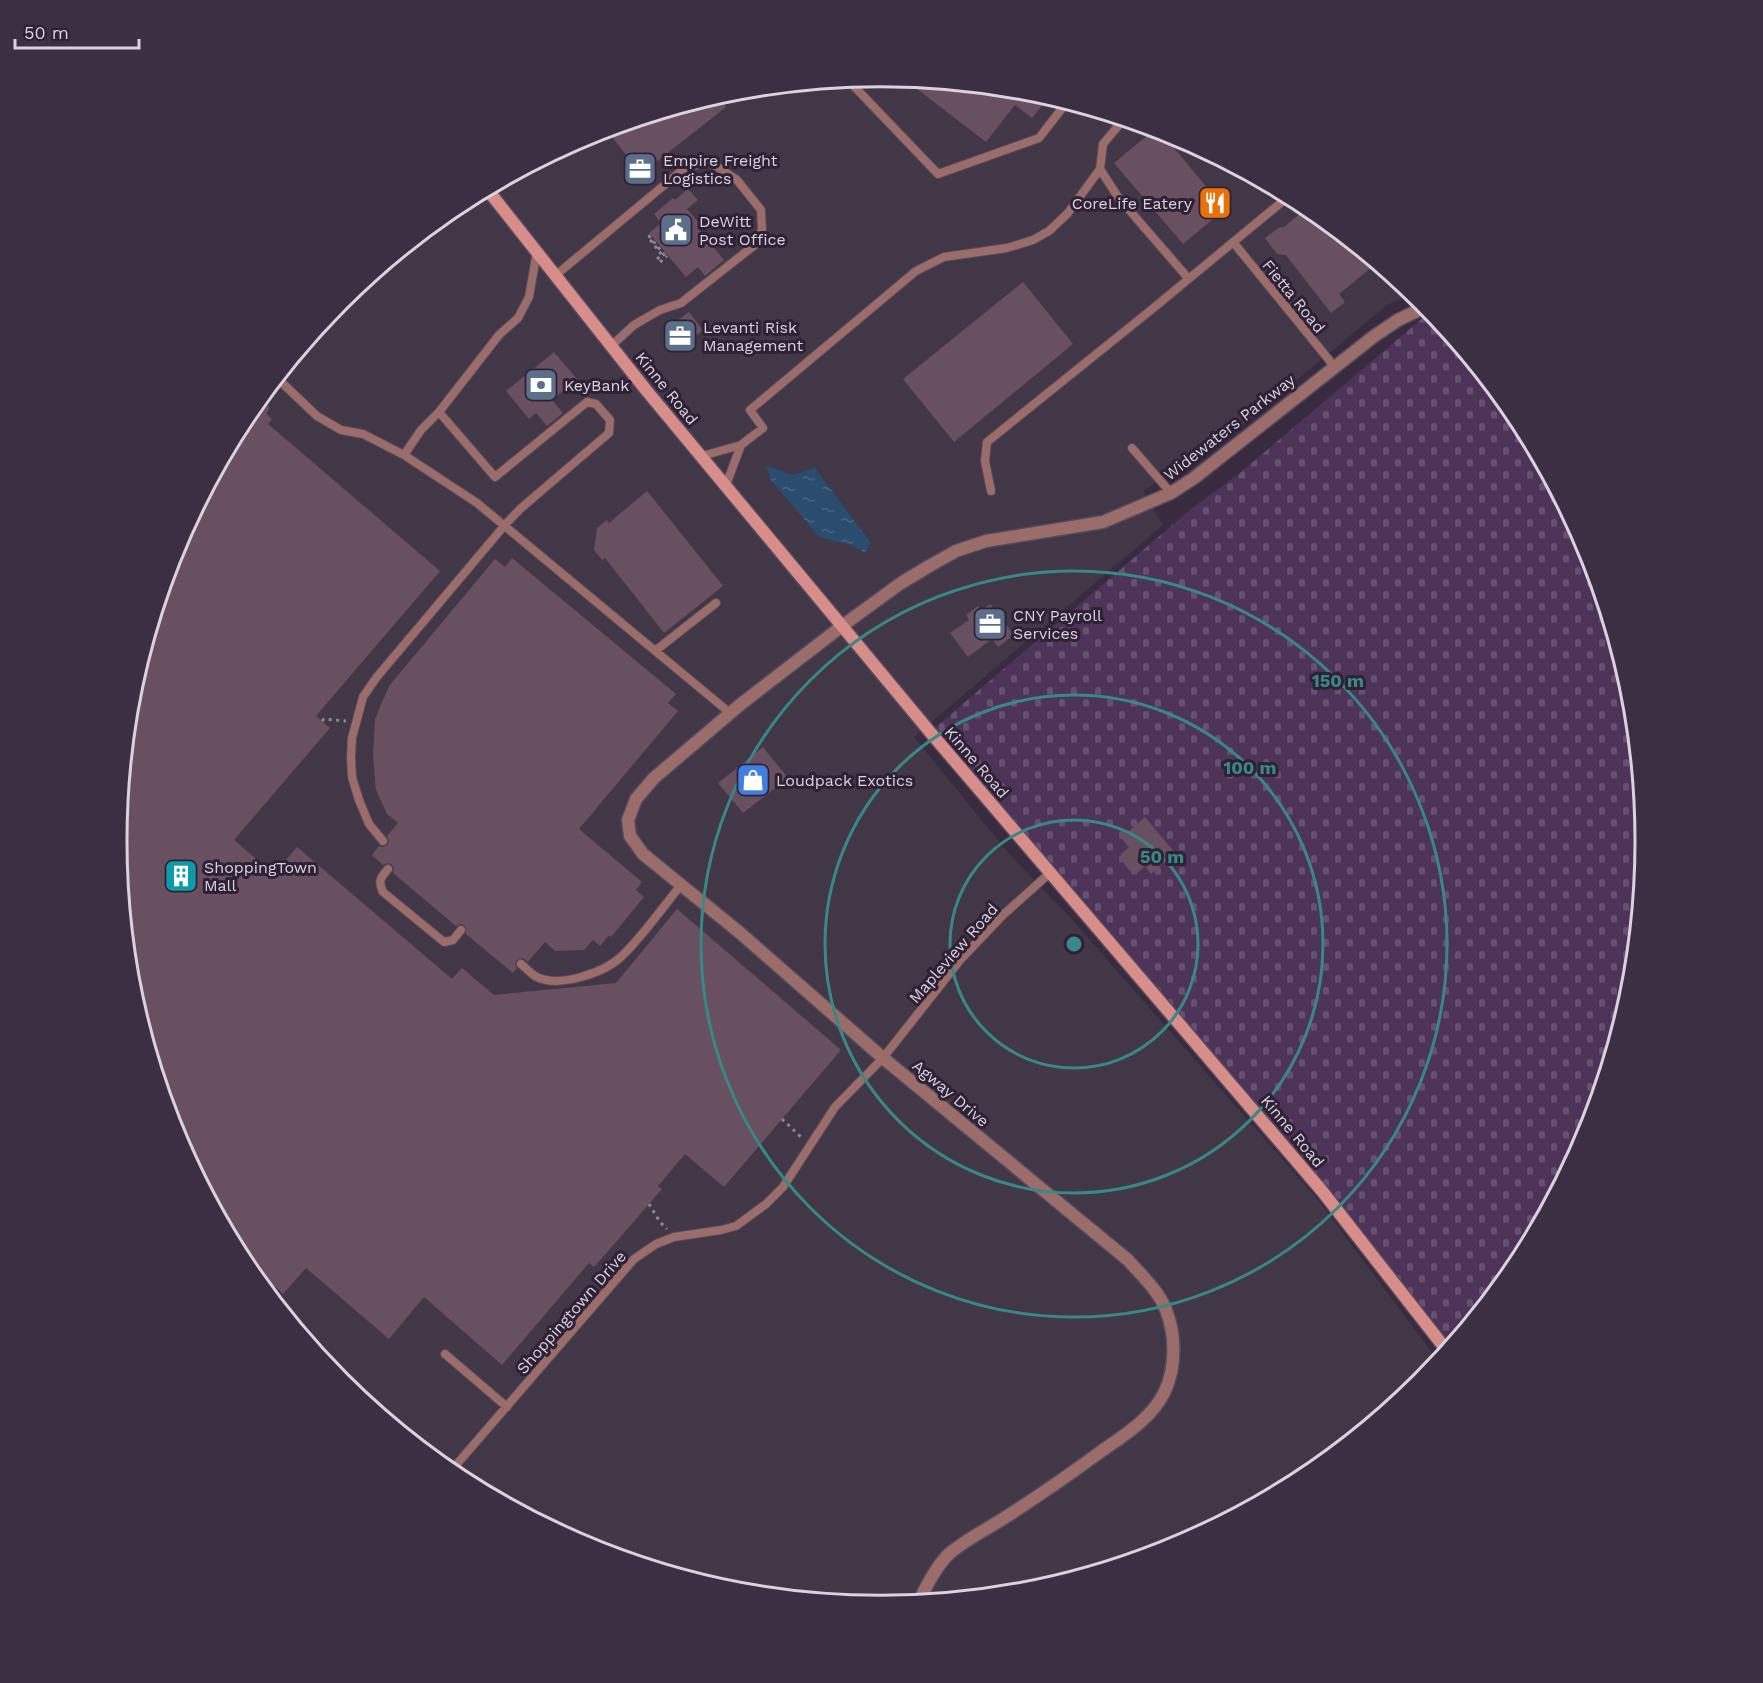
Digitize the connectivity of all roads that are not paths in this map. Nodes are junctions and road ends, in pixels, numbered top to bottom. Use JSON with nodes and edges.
{"nodes":[{"id":1,"x":856,"y":88,"type":"edge"},
{"id":2,"x":1061,"y":109,"type":"edge"},
{"id":3,"x":1119,"y":125,"type":"edge"},
{"id":4,"x":1100,"y":169,"type":"junction"},
{"id":5,"x":492,"y":195,"type":"edge"},
{"id":6,"x":1282,"y":202,"type":"edge"},
{"id":7,"x":1233,"y":242,"type":"junction"},
{"id":8,"x":537,"y":251,"type":"junction"},
{"id":9,"x":556,"y":275,"type":"junction"},
{"id":10,"x":1188,"y":278,"type":"junction"},
{"id":11,"x":1417,"y":311,"type":"edge"},
{"id":12,"x":611,"y":346,"type":"junction"},
{"id":13,"x":1334,"y":366,"type":"junction"},
{"id":14,"x":282,"y":383,"type":"edge"},
{"id":15,"x":439,"y":412,"type":"junction"},
{"id":16,"x":741,"y":445,"type":"junction"},
{"id":17,"x":1132,"y":448,"type":"dead end"},
{"id":18,"x":404,"y":455,"type":"junction"},
{"id":19,"x":702,"y":456,"type":"junction"},
{"id":20,"x":726,"y":485,"type":"junction"},
{"id":21,"x":991,"y":491,"type":"dead end"},
{"id":22,"x":1171,"y":493,"type":"junction"},
{"id":23,"x":504,"y":526,"type":"junction"},
{"id":24,"x":716,"y":603,"type":"dead end"},
{"id":25,"x":842,"y":626,"type":"junction"},
{"id":26,"x":655,"y":651,"type":"junction"},
{"id":27,"x":730,"y":713,"type":"junction"},
{"id":28,"x":383,"y":841,"type":"dead end"},
{"id":29,"x":388,"y":869,"type":"dead end"},
{"id":30,"x":1051,"y":872,"type":"junction"},
{"id":31,"x":681,"y":885,"type":"junction"},
{"id":32,"x":461,"y":930,"type":"dead end"},
{"id":33,"x":521,"y":964,"type":"dead end"},
{"id":34,"x":883,"y":1058,"type":"junction"},
{"id":35,"x":1443,"y":1345,"type":"edge"},
{"id":36,"x":445,"y":1354,"type":"dead end"},
{"id":37,"x":507,"y":1407,"type":"junction"},
{"id":38,"x":456,"y":1465,"type":"edge"},
{"id":39,"x":922,"y":1594,"type":"edge"}],
"edges":[{"from":1,"to":2,"type":"lane"},
{"from":3,"to":4,"type":"lane"},
{"from":4,"to":10,"type":"lane"},
{"from":4,"to":16,"type":"lane"},
{"from":5,"to":8,"type":"street","name":"Kinne Road"},
{"from":6,"to":7,"type":"lane"},
{"from":7,"to":10,"type":"lane"},
{"from":7,"to":13,"type":"lane","name":"Fietta Road"},
{"from":8,"to":9,"type":"street","name":"Kinne Road"},
{"from":8,"to":15,"type":"lane"},
{"from":9,"to":12,"type":"street","name":"Kinne Road"},
{"from":9,"to":12,"type":"lane"},
{"from":10,"to":21,"type":"lane"},
{"from":11,"to":13,"type":"street","name":"Widewaters Parkway"},
{"from":12,"to":19,"type":"street","name":"Kinne Road"},
{"from":13,"to":22,"type":"street","name":"Widewaters Parkway"},
{"from":14,"to":18,"type":"lane"},
{"from":15,"to":18,"type":"lane"},
{"from":15,"to":23,"type":"lane"},
{"from":16,"to":19,"type":"lane"},
{"from":16,"to":20,"type":"lane"},
{"from":17,"to":22,"type":"lane"},
{"from":18,"to":23,"type":"lane"},
{"from":19,"to":20,"type":"street","name":"Kinne Road"},
{"from":20,"to":25,"type":"street","name":"Kinne Road"},
{"from":22,"to":25,"type":"street","name":"Widewaters Parkway"},
{"from":23,"to":26,"type":"lane"},
{"from":23,"to":28,"type":"lane"},
{"from":24,"to":26,"type":"lane"},
{"from":25,"to":27,"type":"street","name":"Agway Drive"},
{"from":25,"to":30,"type":"street","name":"Kinne Road"},
{"from":26,"to":27,"type":"lane"},
{"from":27,"to":31,"type":"street","name":"Agway Drive"},
{"from":29,"to":32,"type":"lane"},
{"from":30,"to":34,"type":"lane","name":"Mapleview Road"},
{"from":30,"to":35,"type":"street","name":"Kinne Road"},
{"from":31,"to":33,"type":"lane"},
{"from":31,"to":34,"type":"street","name":"Agway Drive"},
{"from":34,"to":37,"type":"lane","name":"Shoppingtown Drive"},
{"from":34,"to":39,"type":"street","name":"Agway Drive"},
{"from":36,"to":37,"type":"lane"},
{"from":37,"to":38,"type":"lane","name":"Shoppingtown Drive"}]}
